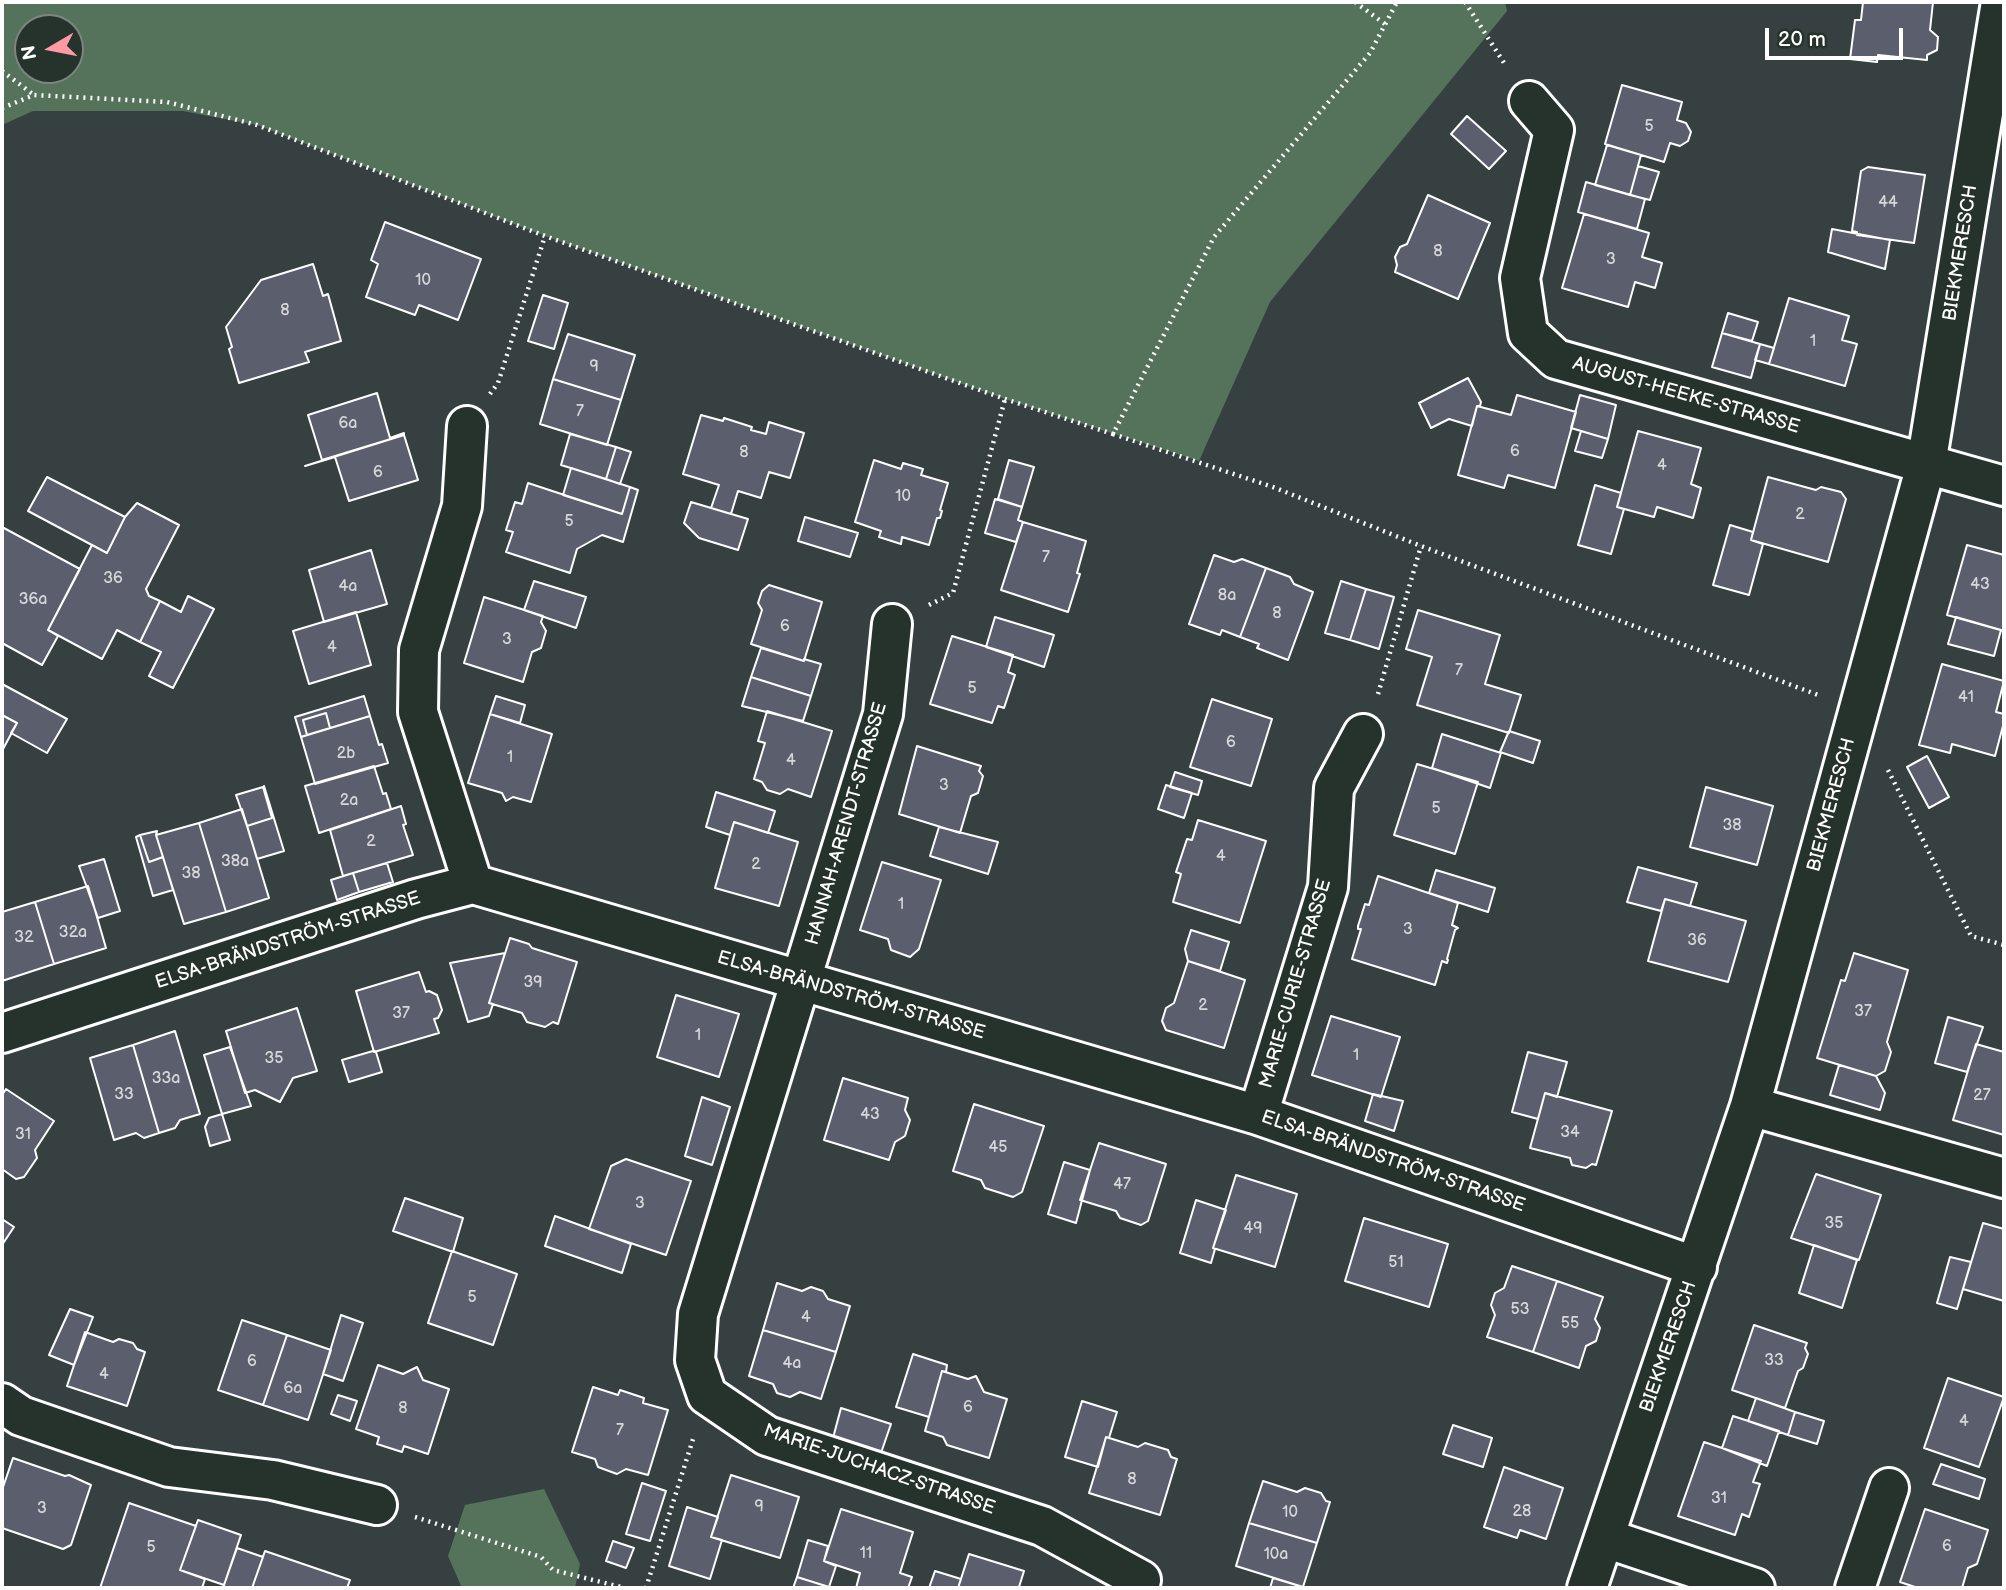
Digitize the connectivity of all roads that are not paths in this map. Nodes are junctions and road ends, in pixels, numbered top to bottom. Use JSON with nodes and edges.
{"nodes":[{"id":1,"x":2001,"y":2,"type":"edge"},
{"id":2,"x":2000,"y":40,"type":"edge"},
{"id":3,"x":1529,"y":101,"type":"road end"},
{"id":4,"x":467,"y":426,"type":"road end"},
{"id":5,"x":1926,"y":465,"type":"junction"},
{"id":6,"x":2004,"y":486,"type":"edge"},
{"id":7,"x":892,"y":624,"type":"road end"},
{"id":8,"x":1363,"y":734,"type":"road end"},
{"id":9,"x":473,"y":884,"type":"junction"},
{"id":10,"x":801,"y":981,"type":"junction"},
{"id":11,"x":2,"y":1033,"type":"edge"},
{"id":12,"x":1750,"y":1106,"type":"junction"},
{"id":13,"x":1258,"y":1115,"type":"junction"},
{"id":14,"x":2004,"y":1178,"type":"edge"},
{"id":15,"x":1697,"y":1267,"type":"junction"},
{"id":16,"x":2,"y":1403,"type":"edge"},
{"id":17,"x":1889,"y":1488,"type":"dead end"},
{"id":18,"x":377,"y":1506,"type":"road end"},
{"id":19,"x":1605,"y":1538,"type":"junction"},
{"id":20,"x":1141,"y":1580,"type":"dead end"},
{"id":21,"x":1587,"y":1588,"type":"edge"},
{"id":22,"x":1755,"y":1588,"type":"edge"},
{"id":23,"x":1855,"y":1588,"type":"edge"}],
"edges":[{"from":1,"to":2,"type":"street","name":"BIEKMERESCH"},
{"from":2,"to":5,"type":"street","name":"BIEKMERESCH"},
{"from":3,"to":5,"type":"street","name":"AUGUST-HEEKE-STRASSE"},
{"from":4,"to":9,"type":"street"},
{"from":5,"to":6,"type":"street"},
{"from":5,"to":12,"type":"street","name":"BIEKMERESCH"},
{"from":7,"to":10,"type":"street","name":"HANNAH-ARENDT-STRASSE"},
{"from":8,"to":13,"type":"street","name":"MARIE-CURIE-STRASSE"},
{"from":9,"to":10,"type":"street","name":"ELSA-BRÄNDSTRÖM-STRASSE"},
{"from":9,"to":11,"type":"street","name":"ELSA-BRÄNDSTRÖM-STRASSE"},
{"from":10,"to":13,"type":"street","name":"ELSA-BRÄNDSTRÖM-STRASSE"},
{"from":10,"to":20,"type":"street","name":"MARIE-JUCHACZ-STRASSE"},
{"from":12,"to":14,"type":"street"},
{"from":12,"to":15,"type":"street","name":"BIEKMERESCH"},
{"from":13,"to":15,"type":"street","name":"ELSA-BRÄNDSTRÖM-STRASSE"},
{"from":15,"to":19,"type":"street","name":"BIEKMERESCH"},
{"from":16,"to":18,"type":"street"},
{"from":17,"to":23,"type":"street"},
{"from":19,"to":21,"type":"street","name":"BIEKMERESCH"},
{"from":19,"to":22,"type":"street"}]}
